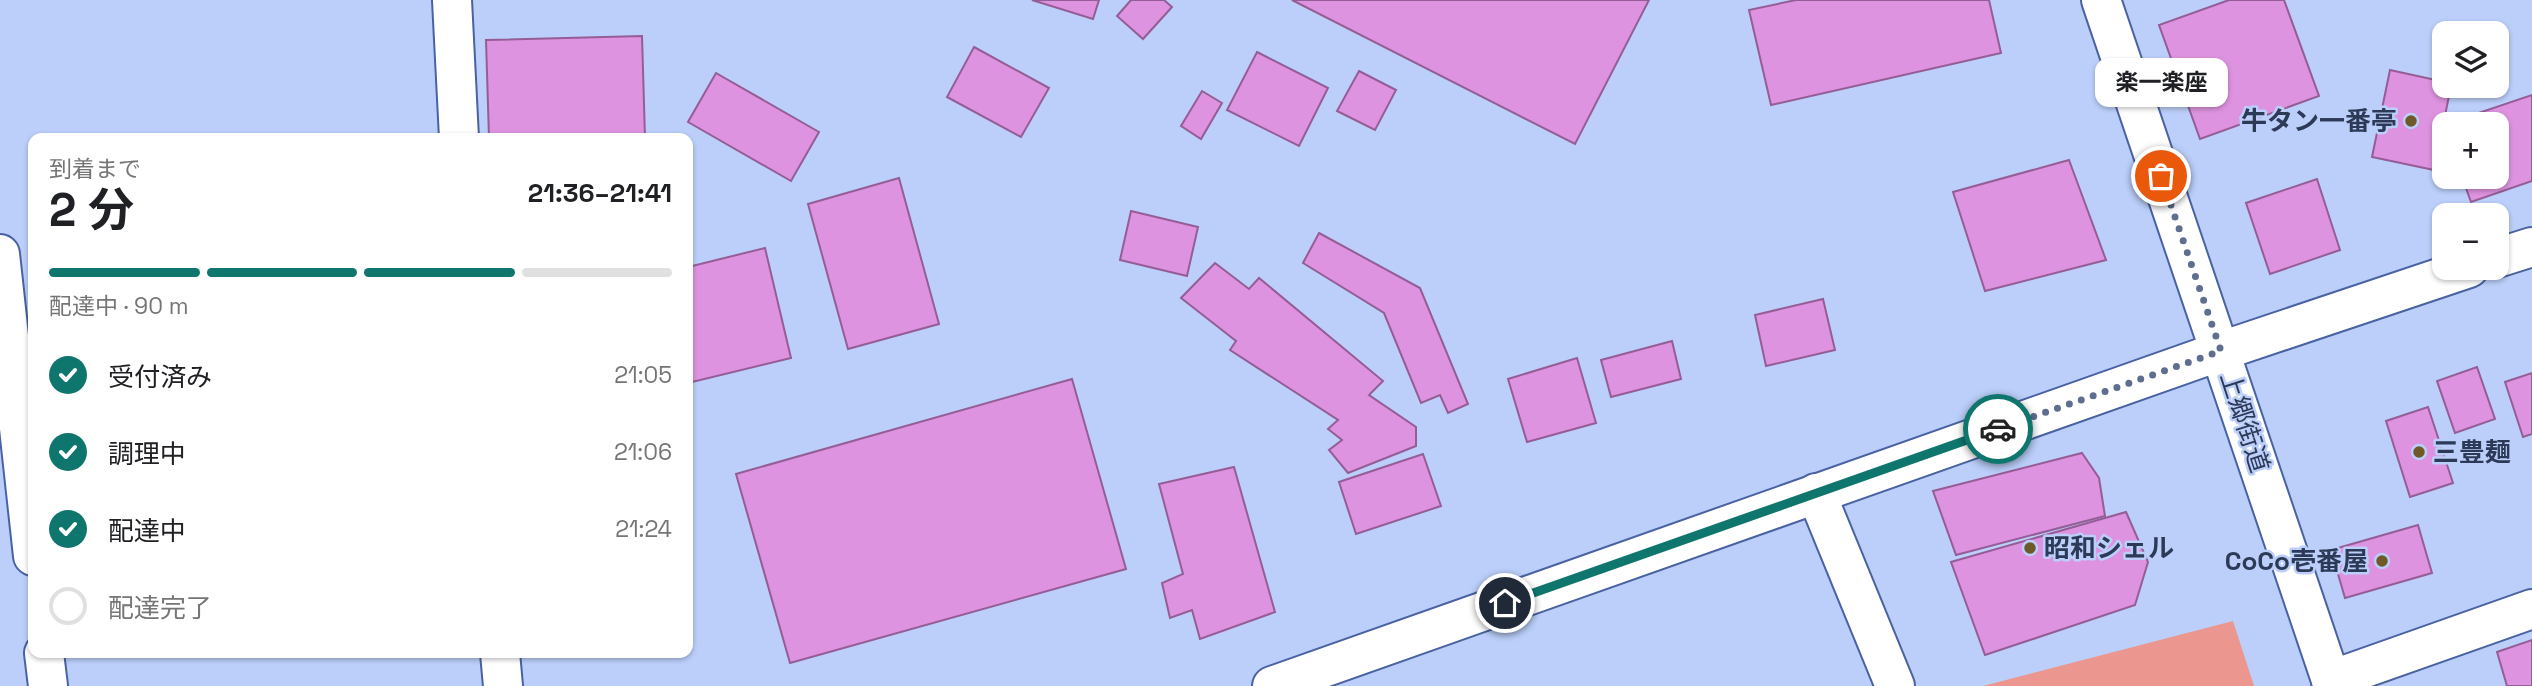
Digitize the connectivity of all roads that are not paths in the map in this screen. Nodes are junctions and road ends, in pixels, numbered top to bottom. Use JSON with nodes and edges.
{"nodes":[{"id":1,"x":452,"y":0,"type":"edge"},
{"id":2,"x":2101,"y":0,"type":"edge"},
{"id":3,"x":458,"y":133,"type":"edge"},
{"id":4,"x":2532,"y":247,"type":"edge"},
{"id":5,"x":0,"y":254,"type":"edge"},
{"id":6,"x":2509,"y":254,"type":"edge"},
{"id":7,"x":2433,"y":280,"type":"edge"},
{"id":8,"x":2221,"y":351,"type":"junction"},
{"id":9,"x":1816,"y":493,"type":"junction"},
{"id":10,"x":28,"y":510,"type":"edge"},
{"id":11,"x":2532,"y":609,"type":"edge"},
{"id":12,"x":45,"y":658,"type":"edge"},
{"id":13,"x":500,"y":658,"type":"edge"},
{"id":14,"x":2332,"y":683,"type":"edge"},
{"id":15,"x":48,"y":686,"type":"edge"},
{"id":16,"x":503,"y":686,"type":"edge"},
{"id":17,"x":1272,"y":686,"type":"edge"},
{"id":18,"x":1895,"y":686,"type":"edge"}],
"edges":[{"from":1,"to":3,"type":"main road"},
{"from":2,"to":8,"type":"main road","name":"上郷街道"},
{"from":4,"to":6,"type":"main road"},
{"from":5,"to":10,"type":"main road"},
{"from":7,"to":8,"type":"main road"},
{"from":8,"to":9,"type":"main road"},
{"from":8,"to":14,"type":"main road","name":"上郷街道"},
{"from":9,"to":17,"type":"main road"},
{"from":9,"to":18,"type":"main road"},
{"from":11,"to":14,"type":"main road"},
{"from":12,"to":15,"type":"main road"},
{"from":13,"to":16,"type":"main road"}]}
